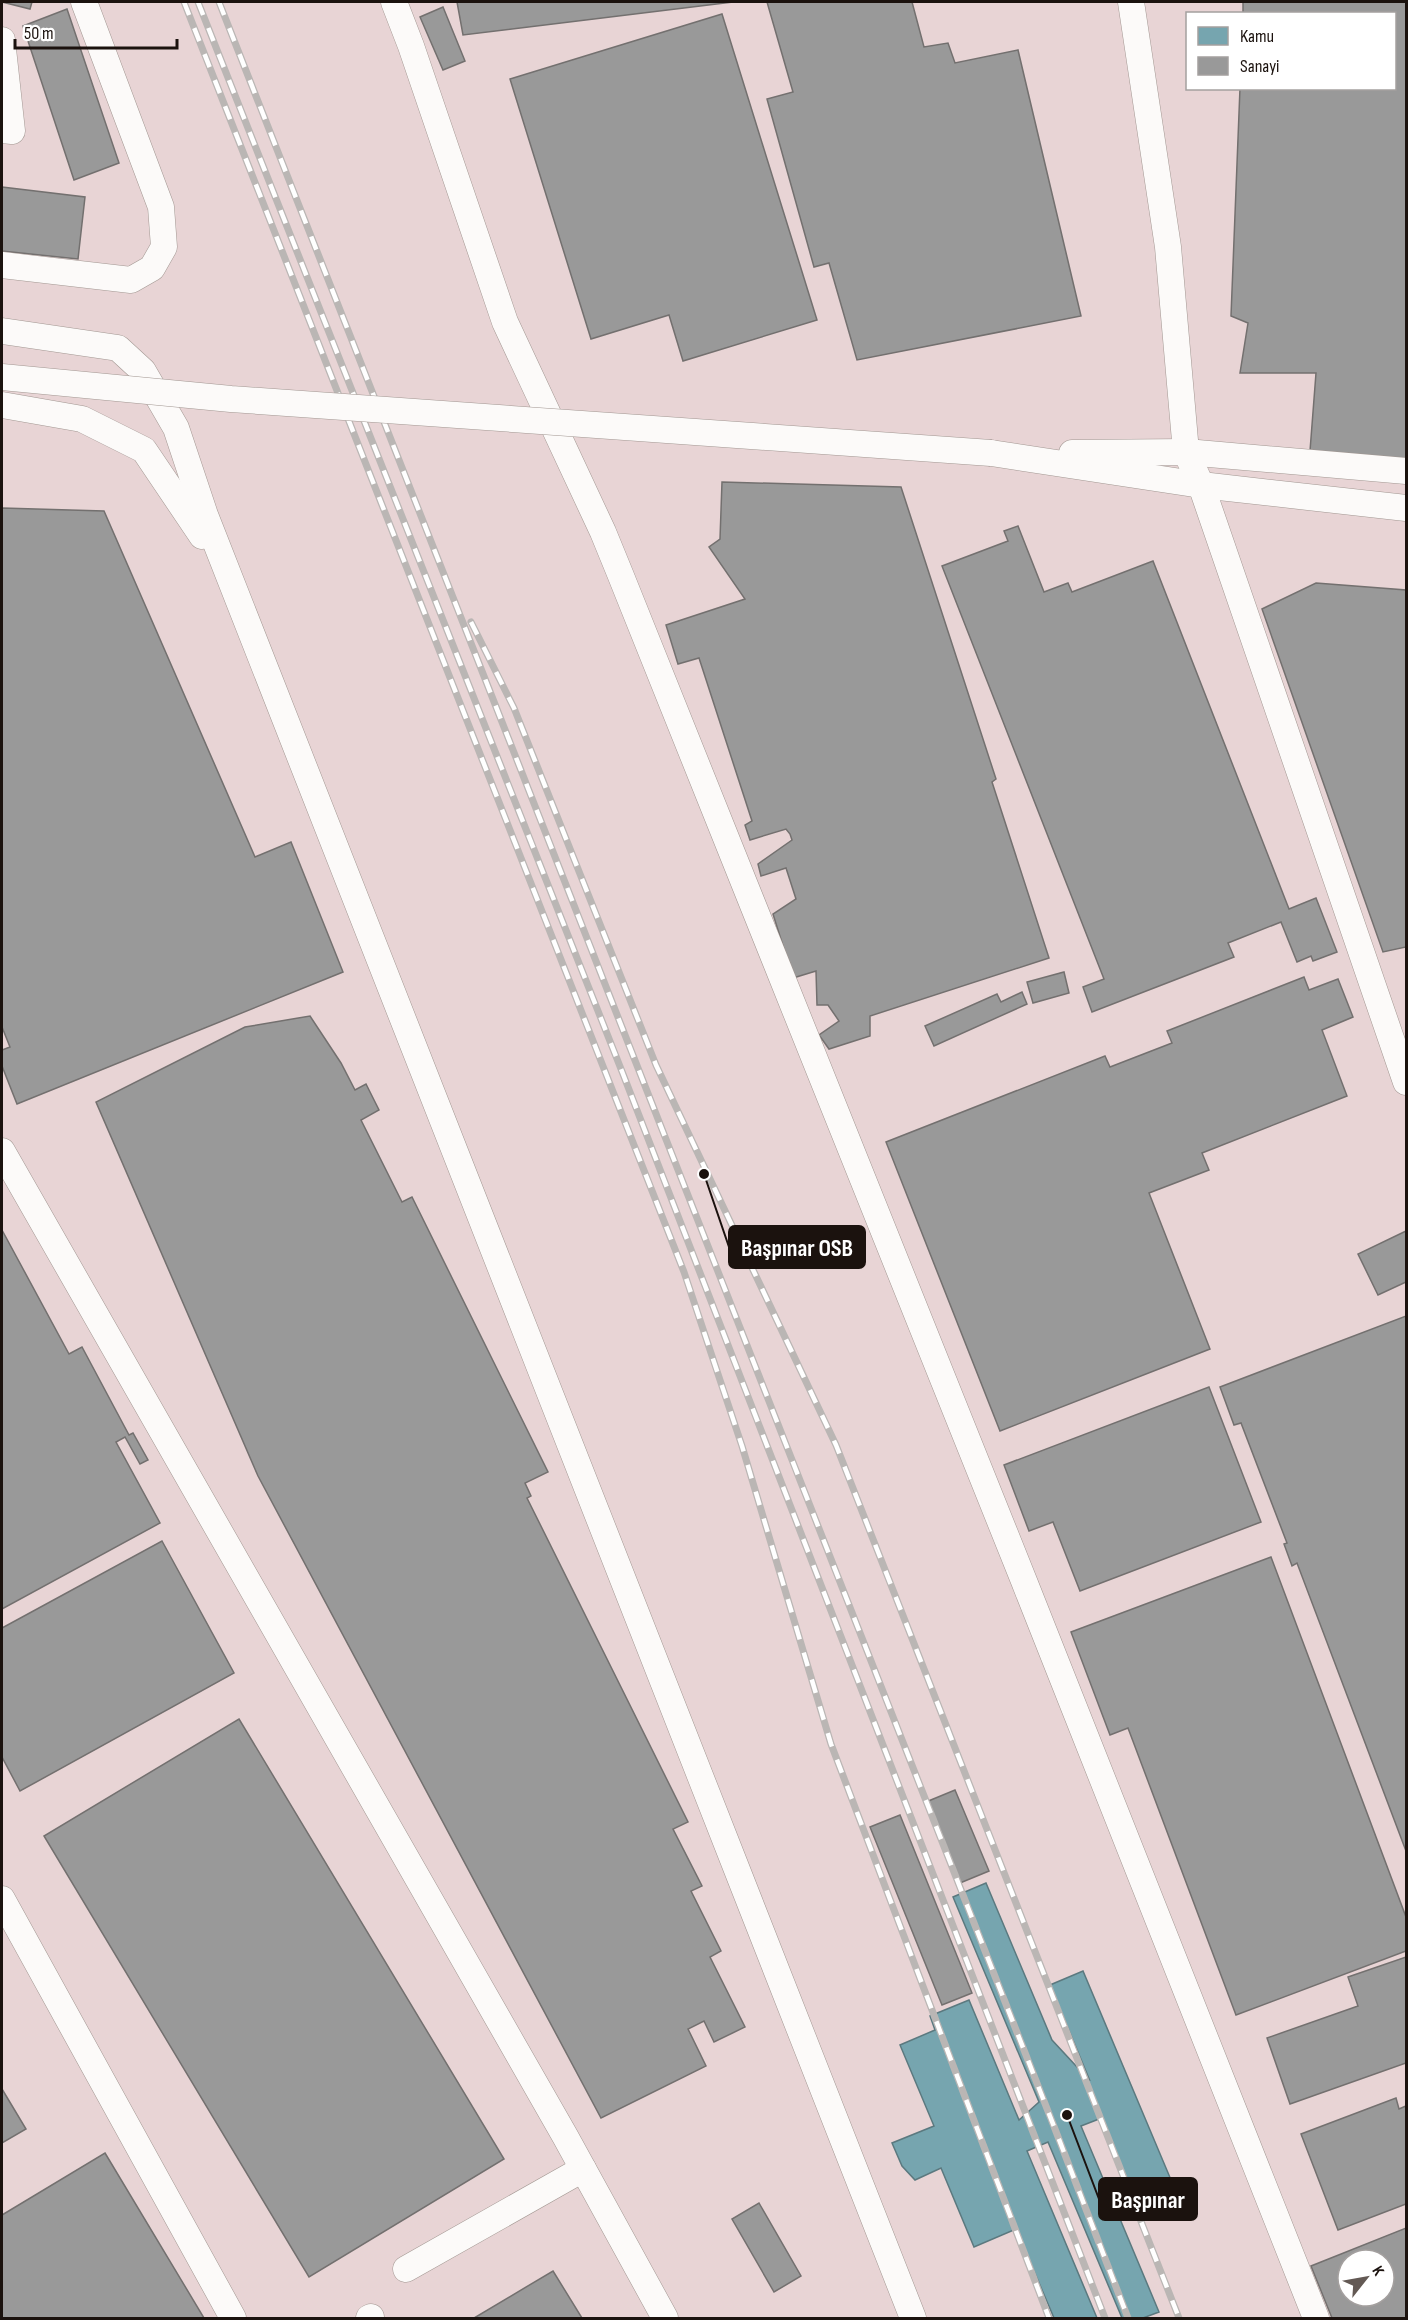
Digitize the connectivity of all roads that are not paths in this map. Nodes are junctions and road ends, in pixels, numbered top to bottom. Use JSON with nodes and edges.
{"nodes":[{"id":1,"x":84,"y":2,"type":"edge"},
{"id":2,"x":394,"y":2,"type":"edge"},
{"id":3,"x":1131,"y":2,"type":"edge"},
{"id":4,"x":2,"y":40,"type":"edge"},
{"id":5,"x":2,"y":130,"type":"edge"},
{"id":6,"x":2,"y":266,"type":"edge"},
{"id":7,"x":2,"y":331,"type":"edge"},
{"id":8,"x":2,"y":377,"type":"edge"},
{"id":9,"x":2,"y":405,"type":"edge"},
{"id":10,"x":1186,"y":452,"type":"junction"},
{"id":11,"x":991,"y":453,"type":"junction"},
{"id":12,"x":1407,"y":471,"type":"edge"},
{"id":13,"x":1201,"y":485,"type":"junction"},
{"id":14,"x":1407,"y":508,"type":"edge"},
{"id":15,"x":233,"y":586,"type":"junction"},
{"id":16,"x":1407,"y":1082,"type":"edge"},
{"id":17,"x":2,"y":1151,"type":"edge"},
{"id":18,"x":2,"y":1899,"type":"edge"},
{"id":19,"x":583,"y":2169,"type":"junction"},
{"id":20,"x":406,"y":2269,"type":"dead end"},
{"id":21,"x":233,"y":2319,"type":"edge"},
{"id":22,"x":665,"y":2319,"type":"edge"},
{"id":23,"x":913,"y":2319,"type":"edge"},
{"id":24,"x":1316,"y":2319,"type":"edge"}],
"edges":[{"from":1,"to":6,"type":"street"},
{"from":2,"to":24,"type":"street"},
{"from":3,"to":10,"type":"street"},
{"from":4,"to":5,"type":"street"},
{"from":7,"to":15,"type":"street"},
{"from":8,"to":11,"type":"street","bridge":true},
{"from":9,"to":15,"type":"street"},
{"from":10,"to":11,"type":"street"},
{"from":10,"to":12,"type":"street"},
{"from":10,"to":13,"type":"street"},
{"from":11,"to":13,"type":"street"},
{"from":13,"to":14,"type":"street"},
{"from":13,"to":16,"type":"street"},
{"from":15,"to":23,"type":"street"},
{"from":17,"to":19,"type":"street"},
{"from":18,"to":21,"type":"street"},
{"from":19,"to":20,"type":"street"},
{"from":19,"to":22,"type":"street"}]}
